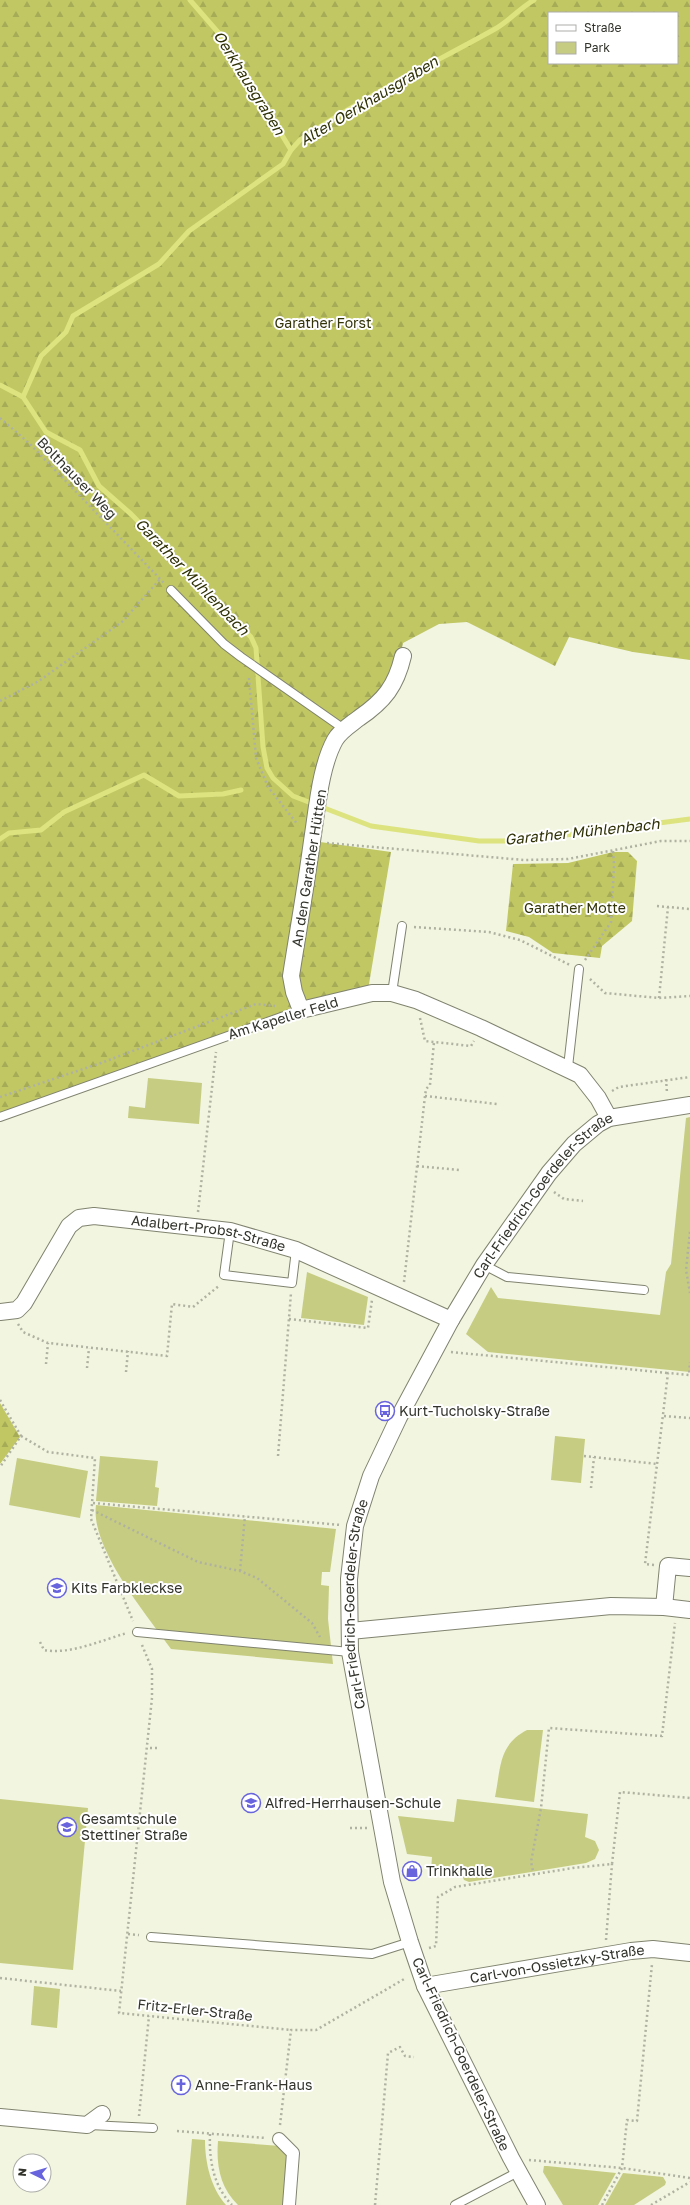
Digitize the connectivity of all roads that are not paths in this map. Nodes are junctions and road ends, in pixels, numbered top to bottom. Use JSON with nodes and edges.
{"nodes":[{"id":1,"x":171,"y":590,"type":"road end"},
{"id":2,"x":403,"y":656,"type":"dead end"},
{"id":3,"x":344,"y":729,"type":"junction"},
{"id":4,"x":402,"y":926,"type":"road end"},
{"id":5,"x":579,"y":969,"type":"road end"},
{"id":6,"x":392,"y":993,"type":"junction"},
{"id":7,"x":301,"y":1010,"type":"junction"},
{"id":8,"x":568,"y":1067,"type":"junction"},
{"id":9,"x":690,"y":1105,"type":"edge"},
{"id":10,"x":0,"y":1117,"type":"edge"},
{"id":11,"x":609,"y":1118,"type":"junction"},
{"id":12,"x":230,"y":1231,"type":"junction"},
{"id":13,"x":296,"y":1250,"type":"junction"},
{"id":14,"x":484,"y":1265,"type":"junction"},
{"id":15,"x":644,"y":1290,"type":"dead end"},
{"id":16,"x":5,"y":1312,"type":"edge"},
{"id":17,"x":451,"y":1320,"type":"junction"},
{"id":18,"x":690,"y":1568,"type":"edge"},
{"id":19,"x":677,"y":1609,"type":"edge"},
{"id":20,"x":350,"y":1631,"type":"junction"},
{"id":21,"x":137,"y":1632,"type":"road end"},
{"id":22,"x":350,"y":1652,"type":"junction"},
{"id":23,"x":151,"y":1936,"type":"dead end"},
{"id":24,"x":411,"y":1948,"type":"junction"},
{"id":25,"x":690,"y":1953,"type":"edge"},
{"id":26,"x":425,"y":1986,"type":"junction"},
{"id":27,"x":102,"y":2114,"type":"dead end"},
{"id":28,"x":0,"y":2117,"type":"edge"},
{"id":29,"x":87,"y":2125,"type":"junction"},
{"id":30,"x":153,"y":2128,"type":"dead end"},
{"id":31,"x":279,"y":2139,"type":"road end"},
{"id":32,"x":515,"y":2165,"type":"junction"},
{"id":33,"x":289,"y":2205,"type":"edge"},
{"id":34,"x":455,"y":2205,"type":"edge"},
{"id":35,"x":537,"y":2205,"type":"edge"}],
"edges":[{"from":1,"to":3,"type":"lane"},
{"from":2,"to":3,"type":"street","name":"An den Garather Hütten"},
{"from":3,"to":7,"type":"street","name":"An den Garather Hütten"},
{"from":4,"to":6,"type":"lane"},
{"from":5,"to":8,"type":"lane"},
{"from":6,"to":7,"type":"street","name":"Am Kapeller Feld"},
{"from":6,"to":8,"type":"street","name":"Am Kapeller Feld"},
{"from":7,"to":10,"type":"lane","name":"Am Kapeller Feld"},
{"from":8,"to":11,"type":"street","name":"Am Kapeller Feld"},
{"from":9,"to":11,"type":"street","name":"Carl-Friedrich-Goerdeler-Straße"},
{"from":11,"to":14,"type":"street","name":"Carl-Friedrich-Goerdeler-Straße"},
{"from":12,"to":13,"type":"street","name":"Adalbert-Probst-Straße"},
{"from":12,"to":13,"type":"lane"},
{"from":12,"to":16,"type":"street","name":"Adalbert-Probst-Straße"},
{"from":13,"to":17,"type":"street","name":"Adalbert-Probst-Straße"},
{"from":14,"to":15,"type":"lane"},
{"from":14,"to":17,"type":"street","name":"Carl-Friedrich-Goerdeler-Straße"},
{"from":17,"to":20,"type":"street","name":"Carl-Friedrich-Goerdeler-Straße"},
{"from":18,"to":19,"type":"street"},
{"from":19,"to":20,"type":"street"},
{"from":20,"to":22,"type":"street","name":"Carl-Friedrich-Goerdeler-Straße"},
{"from":21,"to":22,"type":"lane"},
{"from":22,"to":24,"type":"street","name":"Carl-Friedrich-Goerdeler-Straße"},
{"from":23,"to":24,"type":"lane"},
{"from":24,"to":26,"type":"street","name":"Carl-Friedrich-Goerdeler-Straße"},
{"from":25,"to":26,"type":"street","name":"Carl-von-Ossietzky-Straße"},
{"from":26,"to":32,"type":"street","name":"Carl-Friedrich-Goerdeler-Straße"},
{"from":27,"to":29,"type":"street"},
{"from":28,"to":29,"type":"street"},
{"from":29,"to":30,"type":"lane"},
{"from":31,"to":33,"type":"street"},
{"from":32,"to":34,"type":"lane"},
{"from":32,"to":35,"type":"street","name":"Carl-Friedrich-Goerdeler-Straße"}]}
